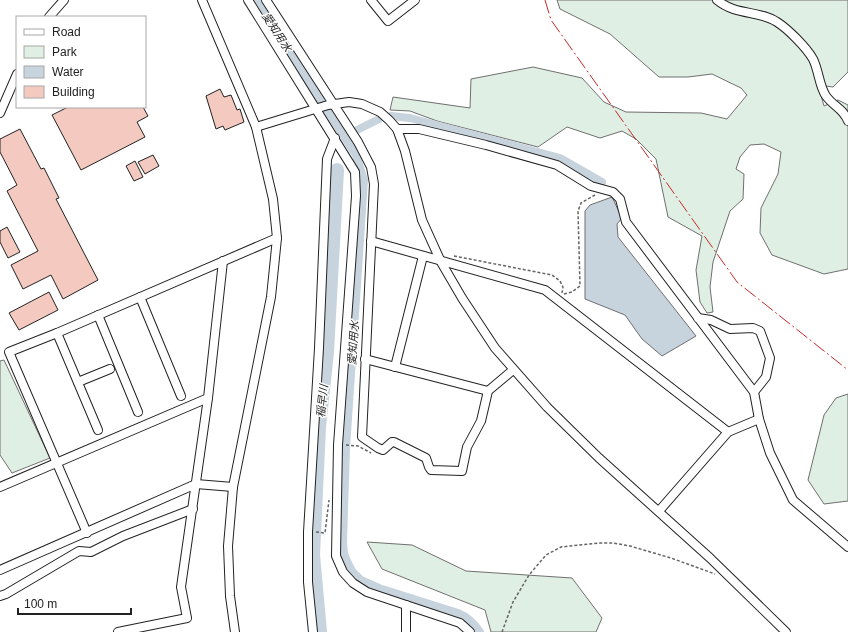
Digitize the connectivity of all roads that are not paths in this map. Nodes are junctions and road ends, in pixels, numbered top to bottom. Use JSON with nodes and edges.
{"nodes":[{"id":1,"x":64,"y":0,"type":"edge"},
{"id":2,"x":202,"y":0,"type":"edge"},
{"id":3,"x":248,"y":0,"type":"edge"},
{"id":4,"x":266,"y":0,"type":"edge"},
{"id":5,"x":371,"y":0,"type":"edge"},
{"id":6,"x":415,"y":0,"type":"edge"},
{"id":7,"x":717,"y":0,"type":"edge"},
{"id":8,"x":50,"y":16,"type":"edge"},
{"id":9,"x":16,"y":76,"type":"edge"},
{"id":10,"x":331,"y":105,"type":"junction"},
{"id":11,"x":317,"y":110,"type":"junction"},
{"id":12,"x":0,"y":113,"type":"edge"},
{"id":13,"x":848,"y":121,"type":"edge"},
{"id":14,"x":256,"y":127,"type":"junction"},
{"id":15,"x":397,"y":129,"type":"junction"},
{"id":16,"x":335,"y":138,"type":"junction"},
{"id":17,"x":277,"y":238,"type":"junction"},
{"id":18,"x":371,"y":241,"type":"junction"},
{"id":19,"x":424,"y":256,"type":"junction"},
{"id":20,"x":223,"y":261,"type":"junction"},
{"id":21,"x":441,"y":262,"type":"junction"},
{"id":22,"x":140,"y":297,"type":"junction"},
{"id":23,"x":98,"y":315,"type":"junction"},
{"id":24,"x":698,"y":318,"type":"junction"},
{"id":25,"x":57,"y":333,"type":"junction"},
{"id":26,"x":365,"y":359,"type":"junction"},
{"id":27,"x":395,"y":367,"type":"junction"},
{"id":28,"x":110,"y":369,"type":"dead end"},
{"id":29,"x":513,"y":370,"type":"junction"},
{"id":30,"x":78,"y":382,"type":"junction"},
{"id":31,"x":488,"y":391,"type":"junction"},
{"id":32,"x":754,"y":392,"type":"junction"},
{"id":33,"x":181,"y":396,"type":"dead end"},
{"id":34,"x":208,"y":398,"type":"junction"},
{"id":35,"x":138,"y":412,"type":"dead end"},
{"id":36,"x":758,"y":419,"type":"junction"},
{"id":37,"x":98,"y":430,"type":"dead end"},
{"id":38,"x":728,"y":432,"type":"junction"},
{"id":39,"x":56,"y":462,"type":"junction"},
{"id":40,"x":196,"y":484,"type":"junction"},
{"id":41,"x":0,"y":487,"type":"edge"},
{"id":42,"x":233,"y":487,"type":"junction"},
{"id":43,"x":193,"y":509,"type":"junction"},
{"id":44,"x":659,"y":512,"type":"junction"},
{"id":45,"x":87,"y":533,"type":"junction"},
{"id":46,"x":848,"y":546,"type":"edge"},
{"id":47,"x":0,"y":570,"type":"edge"},
{"id":48,"x":0,"y":596,"type":"edge"},
{"id":49,"x":406,"y":605,"type":"junction"},
{"id":50,"x":118,"y":632,"type":"edge"},
{"id":51,"x":234,"y":632,"type":"edge"},
{"id":52,"x":313,"y":632,"type":"edge"},
{"id":53,"x":406,"y":632,"type":"edge"},
{"id":54,"x":470,"y":632,"type":"edge"},
{"id":55,"x":786,"y":632,"type":"edge"}],
"edges":[{"from":1,"to":8,"type":"street"},
{"from":2,"to":14,"type":"street"},
{"from":3,"to":11,"type":"street"},
{"from":4,"to":10,"type":"street"},
{"from":5,"to":6,"type":"street"},
{"from":7,"to":13,"type":"street"},
{"from":9,"to":12,"type":"street"},
{"from":10,"to":11,"type":"street"},
{"from":10,"to":15,"type":"street"},
{"from":10,"to":18,"type":"street"},
{"from":11,"to":14,"type":"street"},
{"from":11,"to":16,"type":"street"},
{"from":14,"to":17,"type":"street"},
{"from":15,"to":21,"type":"street"},
{"from":15,"to":24,"type":"street"},
{"from":16,"to":49,"type":"street"},
{"from":16,"to":52,"type":"street"},
{"from":17,"to":20,"type":"street"},
{"from":17,"to":42,"type":"street"},
{"from":18,"to":19,"type":"street"},
{"from":18,"to":26,"type":"street"},
{"from":19,"to":21,"type":"street"},
{"from":19,"to":27,"type":"street"},
{"from":20,"to":22,"type":"street"},
{"from":20,"to":34,"type":"street"},
{"from":21,"to":29,"type":"street"},
{"from":21,"to":38,"type":"street"},
{"from":22,"to":23,"type":"street"},
{"from":22,"to":33,"type":"street"},
{"from":23,"to":25,"type":"street"},
{"from":23,"to":35,"type":"street"},
{"from":24,"to":32,"type":"street"},
{"from":24,"to":32,"type":"street"},
{"from":25,"to":30,"type":"street"},
{"from":25,"to":39,"type":"street"},
{"from":26,"to":27,"type":"street"},
{"from":26,"to":31,"type":"street"},
{"from":27,"to":31,"type":"street"},
{"from":28,"to":30,"type":"street"},
{"from":29,"to":31,"type":"street"},
{"from":29,"to":44,"type":"street"},
{"from":30,"to":37,"type":"street"},
{"from":32,"to":36,"type":"street"},
{"from":34,"to":39,"type":"street"},
{"from":34,"to":40,"type":"street"},
{"from":36,"to":38,"type":"street"},
{"from":36,"to":46,"type":"street"},
{"from":38,"to":44,"type":"street"},
{"from":39,"to":41,"type":"street"},
{"from":39,"to":45,"type":"street"},
{"from":40,"to":42,"type":"street"},
{"from":40,"to":43,"type":"street"},
{"from":40,"to":45,"type":"street"},
{"from":42,"to":51,"type":"street"},
{"from":43,"to":48,"type":"street"},
{"from":43,"to":50,"type":"street"},
{"from":44,"to":55,"type":"street"},
{"from":45,"to":47,"type":"street"},
{"from":49,"to":53,"type":"street"},
{"from":49,"to":54,"type":"street"}]}
